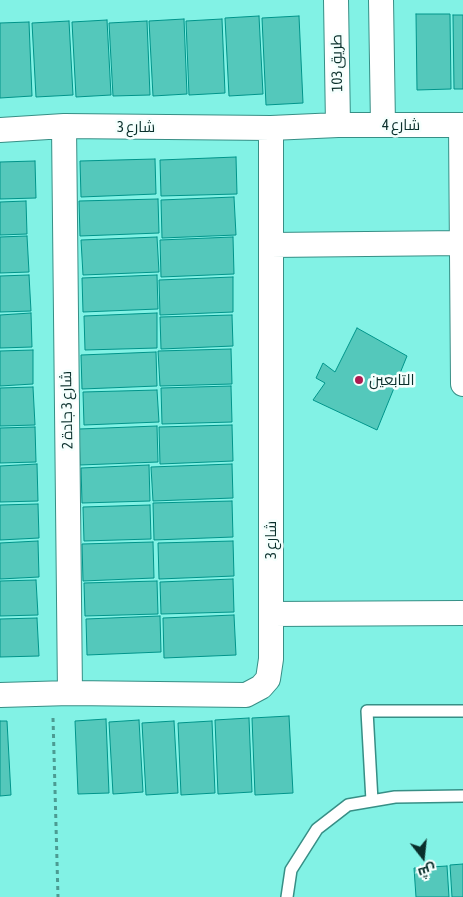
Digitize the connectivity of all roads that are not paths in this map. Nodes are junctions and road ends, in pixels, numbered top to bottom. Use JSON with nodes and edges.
{"nodes":[{"id":1,"x":336,"y":0,"type":"edge"},
{"id":2,"x":381,"y":0,"type":"edge"},
{"id":3,"x":383,"y":124,"type":"junction"},
{"id":4,"x":338,"y":125,"type":"junction"},
{"id":5,"x":462,"y":125,"type":"edge"},
{"id":6,"x":64,"y":126,"type":"junction"},
{"id":7,"x":271,"y":128,"type":"junction"},
{"id":8,"x":0,"y":130,"type":"edge"},
{"id":9,"x":462,"y":243,"type":"edge"},
{"id":10,"x":271,"y":245,"type":"junction"},
{"id":11,"x":463,"y":384,"type":"edge"},
{"id":12,"x":463,"y":613,"type":"edge"},
{"id":13,"x":271,"y":614,"type":"junction"},
{"id":14,"x":62,"y":694,"type":"junction"},
{"id":15,"x":0,"y":695,"type":"edge"},
{"id":16,"x":463,"y":711,"type":"edge"},
{"id":17,"x":463,"y":796,"type":"edge"},
{"id":18,"x":372,"y":801,"type":"junction"},
{"id":19,"x":287,"y":897,"type":"edge"}],
"edges":[{"from":1,"to":4,"type":"street","name":"طريق 103"},
{"from":2,"to":3,"type":"street"},
{"from":3,"to":4,"type":"street","name":"شارع 4"},
{"from":3,"to":5,"type":"street","name":"شارع 4"},
{"from":4,"to":7,"type":"street","name":"شارع 3"},
{"from":5,"to":9,"type":"street"},
{"from":6,"to":7,"type":"street","name":"شارع 3"},
{"from":6,"to":8,"type":"street","name":"شارع 3"},
{"from":6,"to":14,"type":"street","name":"شارع 3 جادة 2"},
{"from":7,"to":10,"type":"street","name":"شارع 3"},
{"from":9,"to":10,"type":"street"},
{"from":9,"to":11,"type":"street"},
{"from":10,"to":13,"type":"street","name":"شارع 3"},
{"from":12,"to":13,"type":"street"},
{"from":13,"to":14,"type":"street","name":"شارع 3"},
{"from":14,"to":15,"type":"street","name":"شارع 3"},
{"from":16,"to":18,"type":"lane"},
{"from":17,"to":18,"type":"lane"},
{"from":18,"to":19,"type":"lane"}]}
